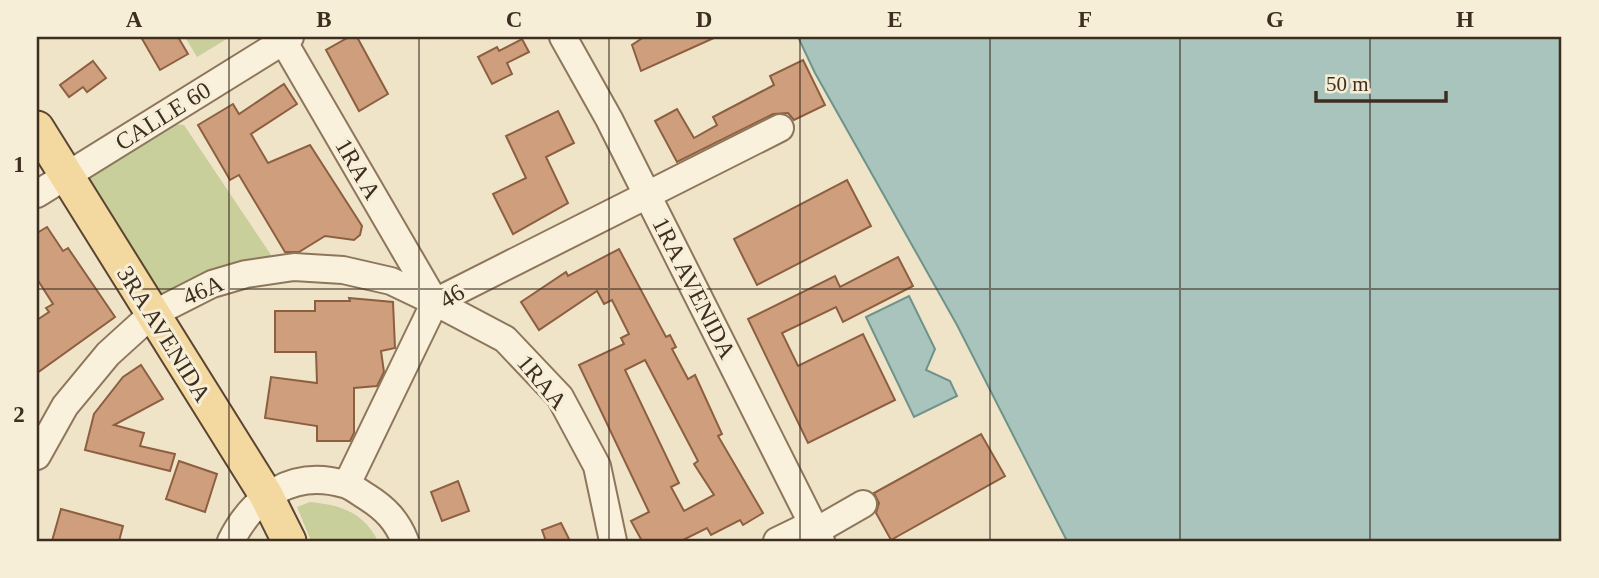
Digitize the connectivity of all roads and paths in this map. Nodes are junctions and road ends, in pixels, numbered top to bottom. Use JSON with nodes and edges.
{"nodes":[{"id":1,"x":563,"y":37,"type":"edge"},
{"id":2,"x":284,"y":38,"type":"edge"},
{"id":3,"x":37,"y":128,"type":"edge"},
{"id":4,"x":780,"y":128,"type":"dead end"},
{"id":5,"x":66,"y":175,"type":"junction"},
{"id":6,"x":37,"y":194,"type":"edge"},
{"id":7,"x":648,"y":196,"type":"junction"},
{"id":8,"x":435,"y":302,"type":"junction"},
{"id":9,"x":151,"y":315,"type":"junction"},
{"id":10,"x":37,"y":456,"type":"edge"},
{"id":11,"x":347,"y":484,"type":"junction"},
{"id":12,"x":266,"y":495,"type":"junction"},
{"id":13,"x":863,"y":504,"type":"dead end"},
{"id":14,"x":817,"y":532,"type":"edge"},
{"id":15,"x":231,"y":541,"type":"edge"},
{"id":16,"x":289,"y":541,"type":"edge"},
{"id":17,"x":404,"y":541,"type":"edge"},
{"id":18,"x":613,"y":541,"type":"edge"},
{"id":19,"x":777,"y":541,"type":"edge"}],
"edges":[{"from":1,"to":7,"type":"street","name":"1RA AVENIDA"},
{"from":2,"to":5,"type":"street","name":"CALLE 60"},
{"from":2,"to":8,"type":"street","name":"1RA A"},
{"from":3,"to":5,"type":"main road","name":"3RA AVENIDA"},
{"from":4,"to":7,"type":"street","name":"46"},
{"from":5,"to":6,"type":"street","name":"CALLE 60"},
{"from":5,"to":9,"type":"main road","name":"3RA AVENIDA"},
{"from":7,"to":8,"type":"street","name":"46"},
{"from":7,"to":14,"type":"street","name":"1RA AVENIDA"},
{"from":8,"to":9,"type":"street","name":"46A"},
{"from":8,"to":11,"type":"street","name":"46"},
{"from":8,"to":18,"type":"street","name":"1RAA"},
{"from":9,"to":10,"type":"street","name":"46A"},
{"from":9,"to":12,"type":"main road","name":"3RA AVENIDA"},
{"from":11,"to":12,"type":"street"},
{"from":11,"to":17,"type":"street"},
{"from":12,"to":15,"type":"street"},
{"from":12,"to":16,"type":"main road","name":"3RA AVENIDA"},
{"from":13,"to":14,"type":"street"},
{"from":14,"to":19,"type":"street"}]}
